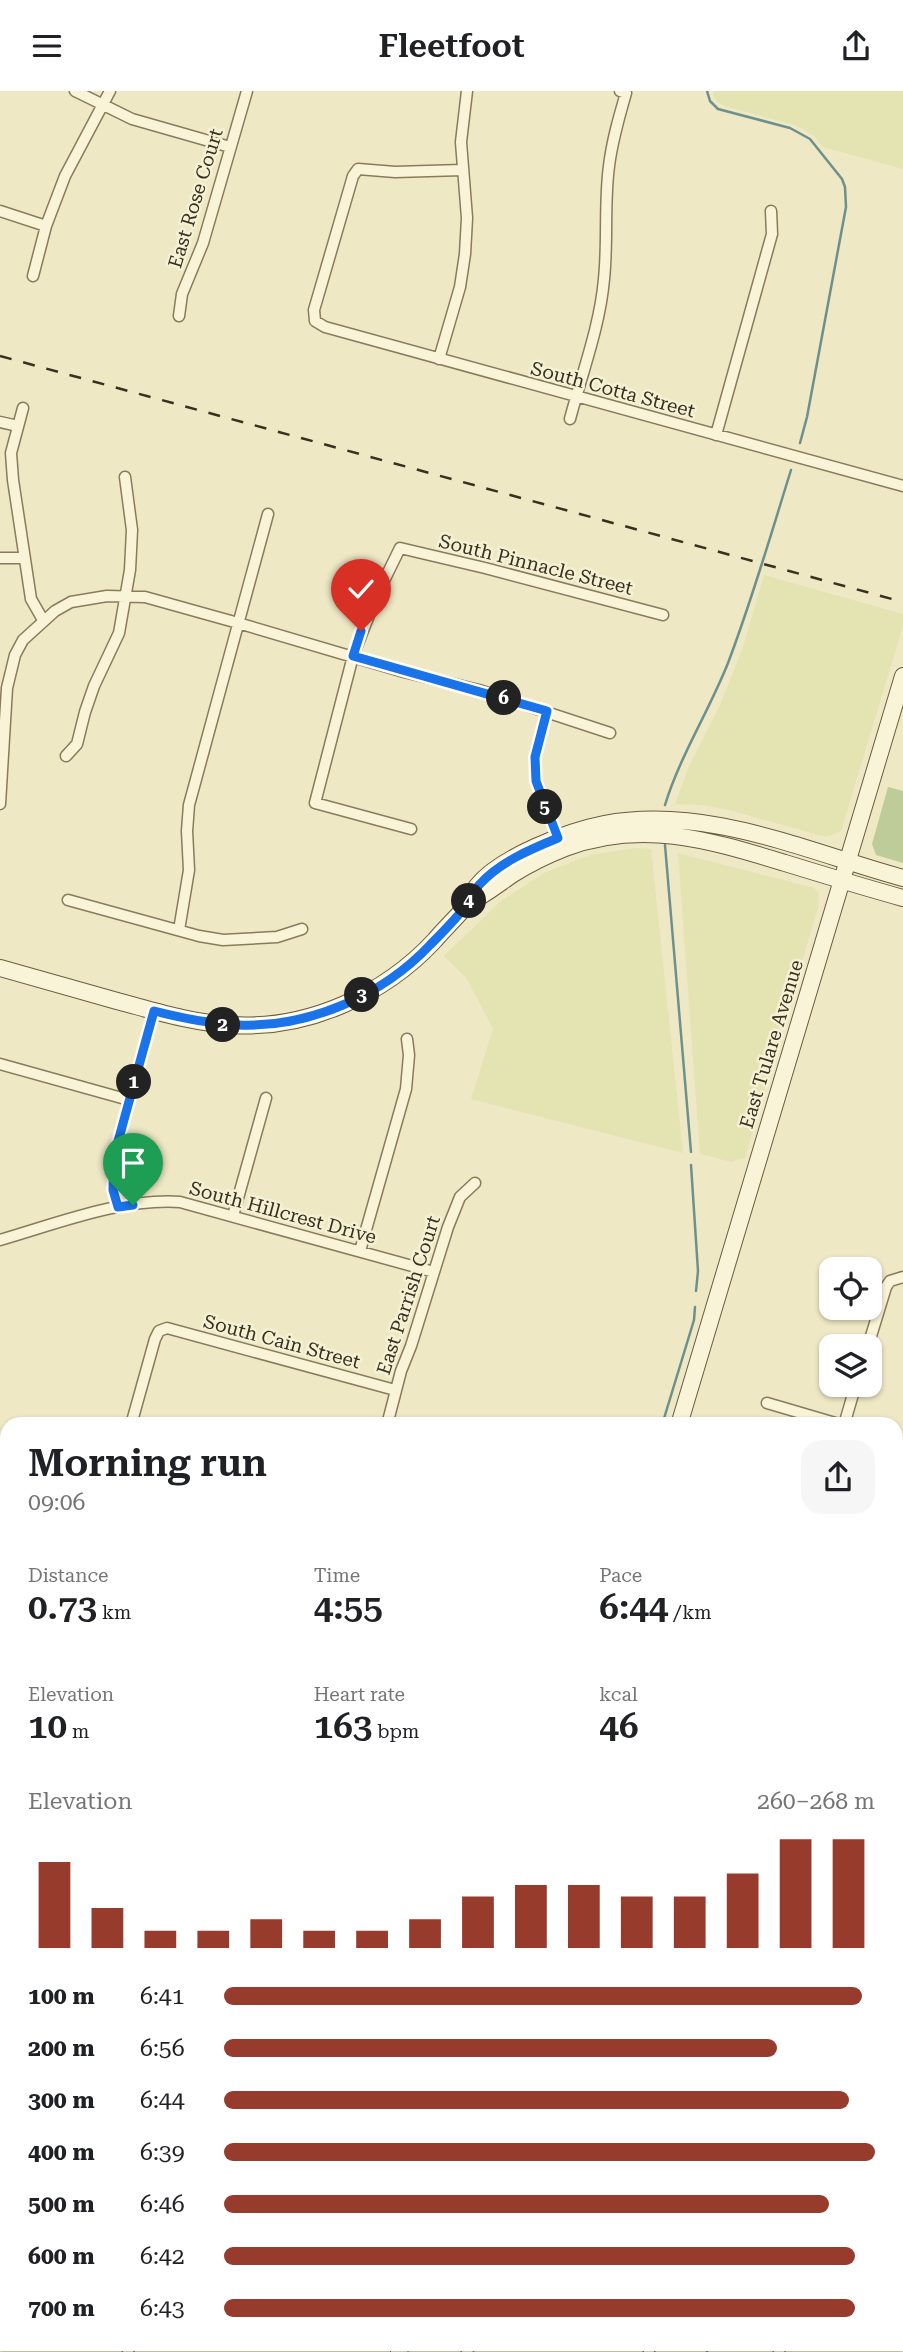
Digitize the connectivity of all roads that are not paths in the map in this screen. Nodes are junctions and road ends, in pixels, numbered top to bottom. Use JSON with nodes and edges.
{"nodes":[{"id":1,"x":75,"y":91,"type":"edge"},
{"id":2,"x":110,"y":91,"type":"edge"},
{"id":3,"x":247,"y":91,"type":"edge"},
{"id":4,"x":467,"y":91,"type":"edge"},
{"id":5,"x":623,"y":92,"type":"edge"},
{"id":6,"x":104,"y":106,"type":"junction"},
{"id":7,"x":230,"y":147,"type":"junction"},
{"id":8,"x":462,"y":170,"type":"junction"},
{"id":9,"x":0,"y":211,"type":"edge"},
{"id":10,"x":771,"y":211,"type":"dead end"},
{"id":11,"x":46,"y":226,"type":"junction"},
{"id":12,"x":33,"y":276,"type":"dead end"},
{"id":13,"x":179,"y":316,"type":"dead end"},
{"id":14,"x":439,"y":359,"type":"junction"},
{"id":15,"x":576,"y":397,"type":"junction"},
{"id":16,"x":23,"y":408,"type":"dead end"},
{"id":17,"x":570,"y":419,"type":"dead end"},
{"id":18,"x":0,"y":422,"type":"edge"},
{"id":19,"x":18,"y":426,"type":"junction"},
{"id":20,"x":716,"y":435,"type":"junction"},
{"id":21,"x":125,"y":477,"type":"dead end"},
{"id":22,"x":903,"y":486,"type":"edge"},
{"id":23,"x":268,"y":514,"type":"dead end"},
{"id":24,"x":0,"y":558,"type":"edge"},
{"id":25,"x":24,"y":558,"type":"junction"},
{"id":26,"x":126,"y":595,"type":"junction"},
{"id":27,"x":663,"y":615,"type":"dead end"},
{"id":28,"x":43,"y":620,"type":"junction"},
{"id":29,"x":238,"y":623,"type":"junction"},
{"id":30,"x":353,"y":656,"type":"junction"},
{"id":31,"x":903,"y":676,"type":"edge"},
{"id":32,"x":547,"y":711,"type":"junction"},
{"id":33,"x":610,"y":733,"type":"dead end"},
{"id":34,"x":66,"y":756,"type":"dead end"},
{"id":35,"x":1,"y":796,"type":"edge"},
{"id":36,"x":411,"y":829,"type":"dead end"},
{"id":37,"x":558,"y":838,"type":"junction"},
{"id":38,"x":847,"y":862,"type":"junction"},
{"id":39,"x":903,"y":878,"type":"edge"},
{"id":40,"x":842,"y":880,"type":"junction"},
{"id":41,"x":903,"y":898,"type":"edge"},
{"id":42,"x":68,"y":900,"type":"dead end"},
{"id":43,"x":468,"y":904,"type":"junction"},
{"id":44,"x":302,"y":929,"type":"dead end"},
{"id":45,"x":179,"y":930,"type":"junction"},
{"id":46,"x":0,"y":968,"type":"edge"},
{"id":47,"x":154,"y":1011,"type":"junction"},
{"id":48,"x":407,"y":1039,"type":"dead end"},
{"id":49,"x":0,"y":1064,"type":"edge"},
{"id":50,"x":266,"y":1098,"type":"dead end"},
{"id":51,"x":129,"y":1100,"type":"junction"},
{"id":52,"x":475,"y":1183,"type":"dead end"},
{"id":53,"x":118,"y":1207,"type":"junction"},
{"id":54,"x":233,"y":1216,"type":"junction"},
{"id":55,"x":0,"y":1240,"type":"edge"},
{"id":56,"x":360,"y":1251,"type":"junction"},
{"id":57,"x":434,"y":1272,"type":"junction"},
{"id":58,"x":899,"y":1277,"type":"edge"},
{"id":59,"x":871,"y":1334,"type":"edge"},
{"id":60,"x":395,"y":1390,"type":"junction"},
{"id":61,"x":852,"y":1397,"type":"edge"},
{"id":62,"x":767,"y":1403,"type":"dead end"},
{"id":63,"x":133,"y":1417,"type":"edge"},
{"id":64,"x":389,"y":1417,"type":"edge"},
{"id":65,"x":681,"y":1417,"type":"edge"},
{"id":66,"x":815,"y":1417,"type":"edge"},
{"id":67,"x":846,"y":1417,"type":"edge"}],
"edges":[{"from":1,"to":6,"type":"street"},
{"from":2,"to":6,"type":"street"},
{"from":3,"to":7,"type":"street","name":"East Rose Court"},
{"from":4,"to":8,"type":"street"},
{"from":5,"to":15,"type":"street"},
{"from":6,"to":7,"type":"street"},
{"from":6,"to":11,"type":"street"},
{"from":7,"to":13,"type":"street","name":"East Rose Court"},
{"from":8,"to":14,"type":"street"},
{"from":8,"to":14,"type":"street","name":"South Cotta Street"},
{"from":9,"to":11,"type":"street"},
{"from":10,"to":20,"type":"street"},
{"from":11,"to":12,"type":"street"},
{"from":14,"to":15,"type":"street","name":"South Cotta Street"},
{"from":15,"to":17,"type":"street"},
{"from":15,"to":20,"type":"street","name":"South Cotta Street"},
{"from":16,"to":19,"type":"street"},
{"from":18,"to":19,"type":"street"},
{"from":19,"to":25,"type":"street"},
{"from":20,"to":22,"type":"street","name":"South Cotta Street"},
{"from":21,"to":26,"type":"street"},
{"from":23,"to":29,"type":"street"},
{"from":24,"to":25,"type":"street"},
{"from":25,"to":28,"type":"street"},
{"from":26,"to":28,"type":"street"},
{"from":26,"to":29,"type":"street"},
{"from":26,"to":34,"type":"street"},
{"from":27,"to":30,"type":"street","name":"South Pinnacle Street"},
{"from":28,"to":35,"type":"street"},
{"from":29,"to":30,"type":"street"},
{"from":29,"to":45,"type":"street"},
{"from":30,"to":32,"type":"street"},
{"from":30,"to":36,"type":"street"},
{"from":31,"to":38,"type":"main road","name":"East Tulare Avenue"},
{"from":32,"to":33,"type":"street"},
{"from":32,"to":37,"type":"street"},
{"from":37,"to":38,"type":"main road"},
{"from":37,"to":43,"type":"main road"},
{"from":38,"to":39,"type":"main road"},
{"from":38,"to":40,"type":"main road","name":"East Tulare Avenue"},
{"from":40,"to":41,"type":"main road"},
{"from":40,"to":43,"type":"main road"},
{"from":40,"to":65,"type":"main road","name":"East Tulare Avenue"},
{"from":42,"to":45,"type":"street"},
{"from":43,"to":47,"type":"main road"},
{"from":44,"to":45,"type":"street"},
{"from":46,"to":47,"type":"main road"},
{"from":47,"to":51,"type":"street"},
{"from":48,"to":56,"type":"street"},
{"from":49,"to":51,"type":"street"},
{"from":50,"to":54,"type":"street"},
{"from":51,"to":53,"type":"street"},
{"from":52,"to":57,"type":"street","name":"East Parrish Court"},
{"from":53,"to":54,"type":"street","name":"South Hillcrest Drive"},
{"from":53,"to":55,"type":"street","name":"South Hillcrest Drive"},
{"from":54,"to":56,"type":"street","name":"South Hillcrest Drive"},
{"from":56,"to":57,"type":"street","name":"South Hillcrest Drive"},
{"from":57,"to":60,"type":"street","name":"East Parrish Court"},
{"from":58,"to":59,"type":"street"},
{"from":60,"to":63,"type":"street","name":"South Cain Street"},
{"from":60,"to":64,"type":"street","name":"East Parrish Court"},
{"from":61,"to":67,"type":"street"},
{"from":62,"to":66,"type":"street"}]}
